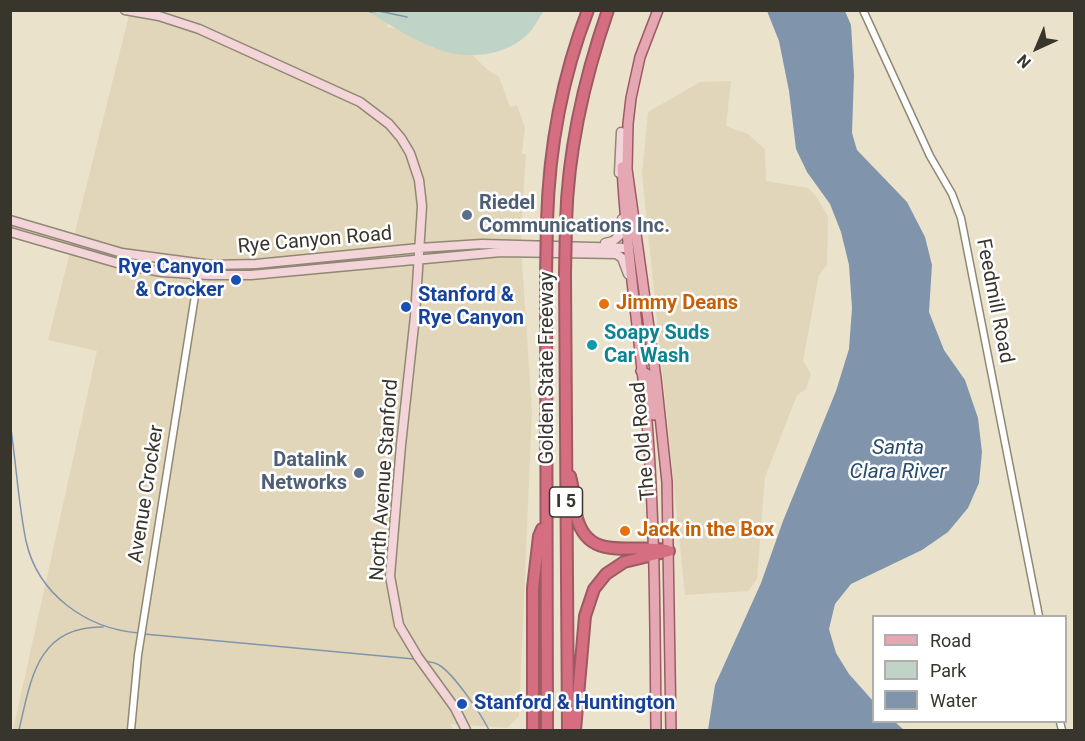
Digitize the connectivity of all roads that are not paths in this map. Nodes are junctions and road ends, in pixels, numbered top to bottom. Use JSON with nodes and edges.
{"nodes":[{"id":1,"x":125,"y":10,"type":"edge"},
{"id":2,"x":588,"y":10,"type":"edge"},
{"id":3,"x":608,"y":10,"type":"edge"},
{"id":4,"x":652,"y":10,"type":"edge"},
{"id":5,"x":658,"y":10,"type":"edge"},
{"id":6,"x":863,"y":10,"type":"edge"},
{"id":7,"x":646,"y":34,"type":"junction"},
{"id":8,"x":621,"y":132,"type":"junction"},
{"id":9,"x":621,"y":162,"type":"joint"},
{"id":10,"x":10,"y":220,"type":"edge"},
{"id":11,"x":10,"y":232,"type":"edge"},
{"id":12,"x":527,"y":245,"type":"junction"},
{"id":13,"x":633,"y":247,"type":"junction"},
{"id":14,"x":419,"y":248,"type":"junction"},
{"id":15,"x":496,"y":253,"type":"junction"},
{"id":16,"x":418,"y":259,"type":"junction"},
{"id":17,"x":200,"y":264,"type":"junction"},
{"id":18,"x":199,"y":275,"type":"junction"},
{"id":19,"x":632,"y":286,"type":"junction"},
{"id":20,"x":641,"y":371,"type":"junction"},
{"id":21,"x":647,"y":417,"type":"junction"},
{"id":22,"x":660,"y":419,"type":"junction"},
{"id":23,"x":566,"y":461,"type":"junction"},
{"id":24,"x":664,"y":462,"type":"junction"},
{"id":25,"x":546,"y":521,"type":"junction"},
{"id":26,"x":655,"y":551,"type":"junction"},
{"id":27,"x":669,"y":551,"type":"junction"},
{"id":28,"x":1040,"y":615,"type":"edge"},
{"id":29,"x":131,"y":730,"type":"edge"},
{"id":30,"x":466,"y":730,"type":"edge"},
{"id":31,"x":533,"y":730,"type":"edge"},
{"id":32,"x":547,"y":730,"type":"edge"},
{"id":33,"x":568,"y":730,"type":"edge"},
{"id":34,"x":576,"y":730,"type":"edge"},
{"id":35,"x":656,"y":730,"type":"edge"},
{"id":36,"x":671,"y":730,"type":"edge"}],
"edges":[{"from":1,"to":14,"type":"main road","name":"North Avenue Stanford"},
{"from":2,"to":25,"type":"highway","name":"Golden State Freeway","number":"I 5","bridge":true},
{"from":3,"to":23,"type":"highway","name":"Golden State Freeway","number":"I 5","bridge":true},
{"from":4,"to":7,"type":"main road","name":"The Old Road"},
{"from":5,"to":7,"type":"main road","name":"The Old Road"},
{"from":6,"to":28,"type":"street","name":"Feedmill Road"},
{"from":7,"to":8,"type":"main road","name":"The Old Road"},
{"from":7,"to":13,"type":"main road","name":"The Old Road"},
{"from":8,"to":9,"type":"main road","name":"The Old Road"},
{"from":8,"to":12,"type":"main road"},
{"from":9,"to":13,"type":"main road","name":"The Old Road"},
{"from":10,"to":17,"type":"main road","name":"Rye Canyon Road"},
{"from":11,"to":18,"type":"main road","name":"Rye Canyon Road"},
{"from":12,"to":13,"type":"main road","name":"Rye Canyon Road"},
{"from":12,"to":14,"type":"main road","name":"Rye Canyon Road"},
{"from":13,"to":15,"type":"main road","name":"Rye Canyon Road"},
{"from":13,"to":19,"type":"main road","name":"The Old Road"},
{"from":13,"to":22,"type":"main road","name":"The Old Road"},
{"from":14,"to":16,"type":"main road","name":"North Avenue Stanford"},
{"from":14,"to":17,"type":"main road","name":"Rye Canyon Road"},
{"from":15,"to":16,"type":"main road","name":"Rye Canyon Road"},
{"from":15,"to":19,"type":"main road","name":"Rye Canyon Road"},
{"from":16,"to":18,"type":"main road","name":"Rye Canyon Road"},
{"from":16,"to":30,"type":"main road","name":"North Avenue Stanford"},
{"from":17,"to":18,"type":"street","name":"Avenue Crocker"},
{"from":18,"to":29,"type":"street","name":"Avenue Crocker"},
{"from":19,"to":20,"type":"main road","name":"The Old Road"},
{"from":20,"to":21,"type":"main road","name":"The Old Road"},
{"from":20,"to":22,"type":"main road"},
{"from":21,"to":24,"type":"main road"},
{"from":21,"to":26,"type":"main road","name":"The Old Road"},
{"from":22,"to":24,"type":"main road","name":"The Old Road"},
{"from":23,"to":26,"type":"highway"},
{"from":23,"to":33,"type":"highway","name":"Golden State Freeway","number":"I 5"},
{"from":24,"to":27,"type":"main road","name":"The Old Road"},
{"from":25,"to":31,"type":"highway"},
{"from":25,"to":32,"type":"highway","name":"Golden State Freeway","number":"I 5"},
{"from":26,"to":27,"type":"highway"},
{"from":26,"to":34,"type":"highway"},
{"from":26,"to":35,"type":"main road","name":"The Old Road"},
{"from":27,"to":36,"type":"main road","name":"The Old Road"}]}
